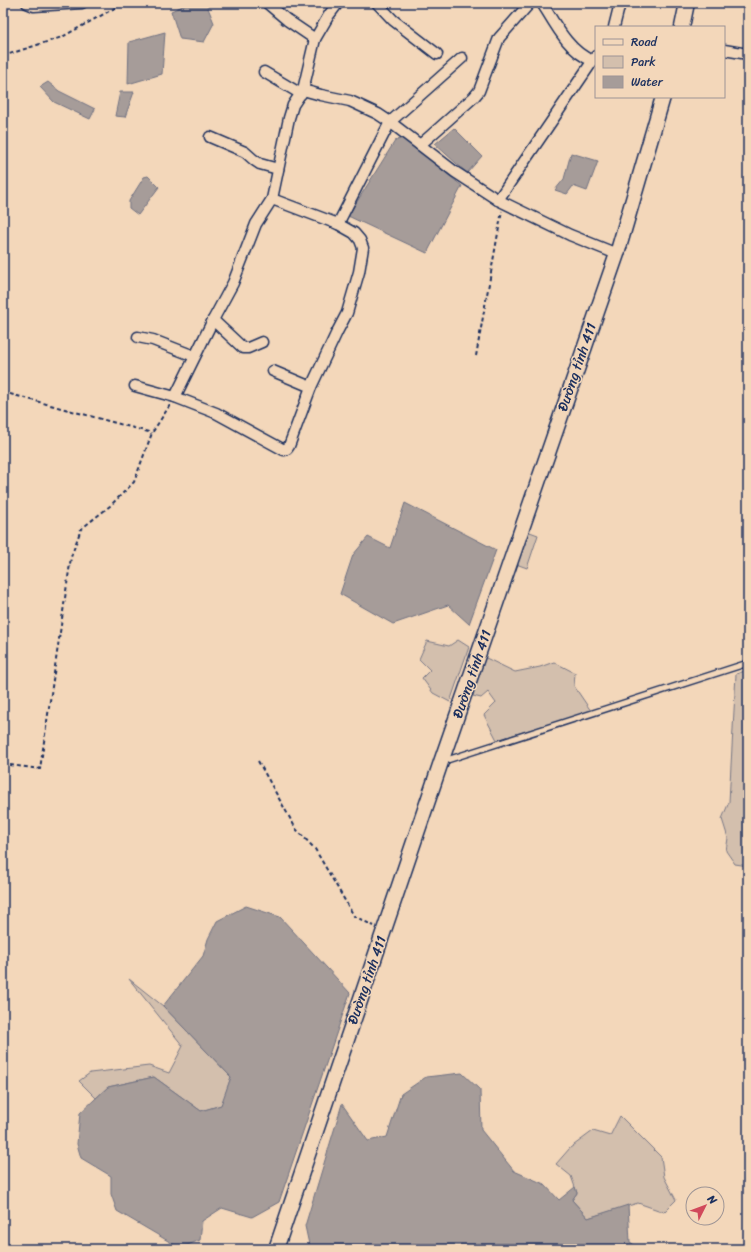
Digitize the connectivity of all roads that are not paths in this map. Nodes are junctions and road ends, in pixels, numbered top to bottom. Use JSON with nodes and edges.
{"nodes":[{"id":1,"x":27,"y":3,"type":"edge"},
{"id":2,"x":82,"y":3,"type":"edge"},
{"id":3,"x":267,"y":3,"type":"edge"},
{"id":4,"x":338,"y":3,"type":"edge"},
{"id":5,"x":377,"y":3,"type":"edge"},
{"id":6,"x":530,"y":3,"type":"edge"},
{"id":7,"x":542,"y":3,"type":"edge"},
{"id":8,"x":620,"y":3,"type":"edge"},
{"id":9,"x":687,"y":3,"type":"edge"},
{"id":10,"x":614,"y":26,"type":"edge"},
{"id":11,"x":682,"y":26,"type":"edge"},
{"id":12,"x":315,"y":39,"type":"junction"},
{"id":13,"x":725,"y":50,"type":"edge"},
{"id":14,"x":437,"y":54,"type":"dead end"},
{"id":15,"x":748,"y":54,"type":"edge"},
{"id":16,"x":462,"y":58,"type":"dead end"},
{"id":17,"x":594,"y":59,"type":"edge"},
{"id":18,"x":264,"y":72,"type":"dead end"},
{"id":19,"x":302,"y":92,"type":"junction"},
{"id":20,"x":663,"y":98,"type":"edge"},
{"id":21,"x":390,"y":122,"type":"junction"},
{"id":22,"x":210,"y":137,"type":"dead end"},
{"id":23,"x":420,"y":145,"type":"junction"},
{"id":24,"x":278,"y":169,"type":"junction"},
{"id":25,"x":272,"y":199,"type":"junction"},
{"id":26,"x":500,"y":201,"type":"junction"},
{"id":27,"x":338,"y":224,"type":"junction"},
{"id":28,"x":617,"y":254,"type":"junction"},
{"id":29,"x":212,"y":320,"type":"junction"},
{"id":30,"x":138,"y":337,"type":"dead end"},
{"id":31,"x":262,"y":342,"type":"dead end"},
{"id":32,"x":194,"y":356,"type":"junction"},
{"id":33,"x":273,"y":371,"type":"dead end"},
{"id":34,"x":135,"y":386,"type":"dead end"},
{"id":35,"x":312,"y":387,"type":"junction"},
{"id":36,"x":175,"y":397,"type":"junction"},
{"id":37,"x":748,"y":663,"type":"edge"},
{"id":38,"x":441,"y":762,"type":"junction"},
{"id":39,"x":276,"y":1249,"type":"edge"}],
"edges":[{"from":1,"to":2,"type":"street"},
{"from":3,"to":12,"type":"street"},
{"from":4,"to":12,"type":"street"},
{"from":5,"to":14,"type":"street"},
{"from":6,"to":23,"type":"street"},
{"from":7,"to":17,"type":"street"},
{"from":8,"to":10,"type":"street"},
{"from":9,"to":11,"type":"main road"},
{"from":12,"to":19,"type":"street"},
{"from":13,"to":15,"type":"street"},
{"from":16,"to":21,"type":"street"},
{"from":17,"to":26,"type":"street"},
{"from":18,"to":19,"type":"street"},
{"from":19,"to":21,"type":"street"},
{"from":19,"to":24,"type":"street"},
{"from":20,"to":28,"type":"main road","name":"Đường tỉnh 411"},
{"from":21,"to":23,"type":"street"},
{"from":21,"to":27,"type":"street"},
{"from":22,"to":24,"type":"street"},
{"from":23,"to":26,"type":"street"},
{"from":24,"to":25,"type":"street"},
{"from":25,"to":27,"type":"street"},
{"from":25,"to":29,"type":"street"},
{"from":26,"to":28,"type":"street"},
{"from":27,"to":35,"type":"street"},
{"from":28,"to":38,"type":"main road","name":"Đường tỉnh 411"},
{"from":29,"to":31,"type":"street"},
{"from":29,"to":32,"type":"street"},
{"from":30,"to":32,"type":"street"},
{"from":32,"to":36,"type":"street"},
{"from":33,"to":35,"type":"street"},
{"from":34,"to":36,"type":"street"},
{"from":35,"to":36,"type":"street"},
{"from":37,"to":38,"type":"lane"},
{"from":38,"to":39,"type":"main road","name":"Đường tỉnh 411"}]}
